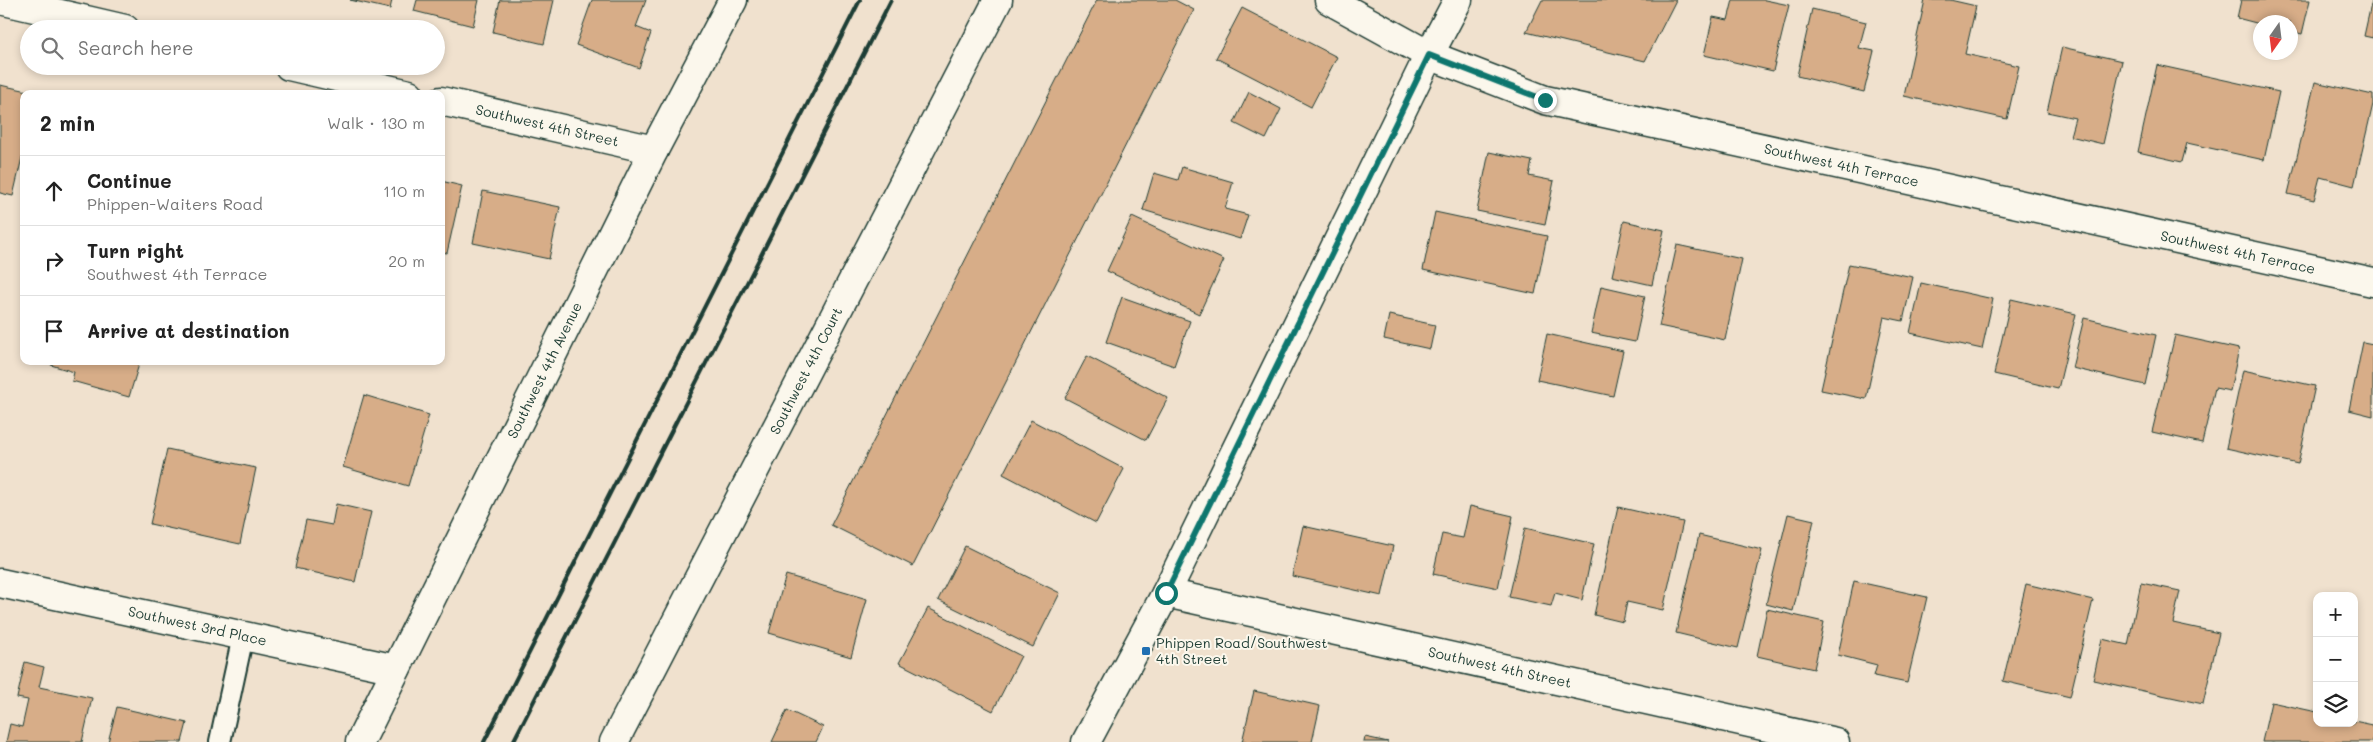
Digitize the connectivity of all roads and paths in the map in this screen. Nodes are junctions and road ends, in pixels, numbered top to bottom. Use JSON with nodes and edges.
{"nodes":[{"id":1,"x":0,"y":0,"type":"edge"},
{"id":2,"x":733,"y":0,"type":"edge"},
{"id":3,"x":998,"y":0,"type":"edge"},
{"id":4,"x":1329,"y":0,"type":"edge"},
{"id":5,"x":1458,"y":0,"type":"edge"},
{"id":6,"x":86,"y":20,"type":"edge"},
{"id":7,"x":1429,"y":55,"type":"junction"},
{"id":8,"x":328,"y":75,"type":"edge"},
{"id":9,"x":392,"y":90,"type":"edge"},
{"id":10,"x":445,"y":102,"type":"edge"},
{"id":11,"x":654,"y":150,"type":"junction"},
{"id":12,"x":2373,"y":282,"type":"edge"},
{"id":13,"x":0,"y":583,"type":"edge"},
{"id":14,"x":1166,"y":593,"type":"junction"},
{"id":15,"x":243,"y":636,"type":"junction"},
{"id":16,"x":396,"y":669,"type":"junction"},
{"id":17,"x":220,"y":742,"type":"edge"},
{"id":18,"x":360,"y":742,"type":"edge"},
{"id":19,"x":614,"y":742,"type":"edge"},
{"id":20,"x":1086,"y":742,"type":"edge"},
{"id":21,"x":1835,"y":742,"type":"edge"}],
"edges":[{"from":1,"to":6,"type":"street"},
{"from":2,"to":11,"type":"street","name":"Southwest 4th Avenue"},
{"from":3,"to":19,"type":"street","name":"Southwest 4th Court"},
{"from":4,"to":7,"type":"street","name":"Southwest 4th Terrace"},
{"from":5,"to":7,"type":"street"},
{"from":7,"to":12,"type":"street","name":"Southwest 4th Terrace"},
{"from":7,"to":14,"type":"street"},
{"from":8,"to":9,"type":"street"},
{"from":10,"to":11,"type":"street","name":"Southwest 4th Street"},
{"from":11,"to":16,"type":"street","name":"Southwest 4th Avenue"},
{"from":13,"to":15,"type":"street","name":"Southwest 3rd Place"},
{"from":14,"to":20,"type":"street"},
{"from":14,"to":21,"type":"street","name":"Southwest 4th Street"},
{"from":15,"to":16,"type":"street","name":"Southwest 3rd Place"},
{"from":15,"to":17,"type":"lane"},
{"from":16,"to":18,"type":"street","name":"Southwest 4th Avenue"}]}
